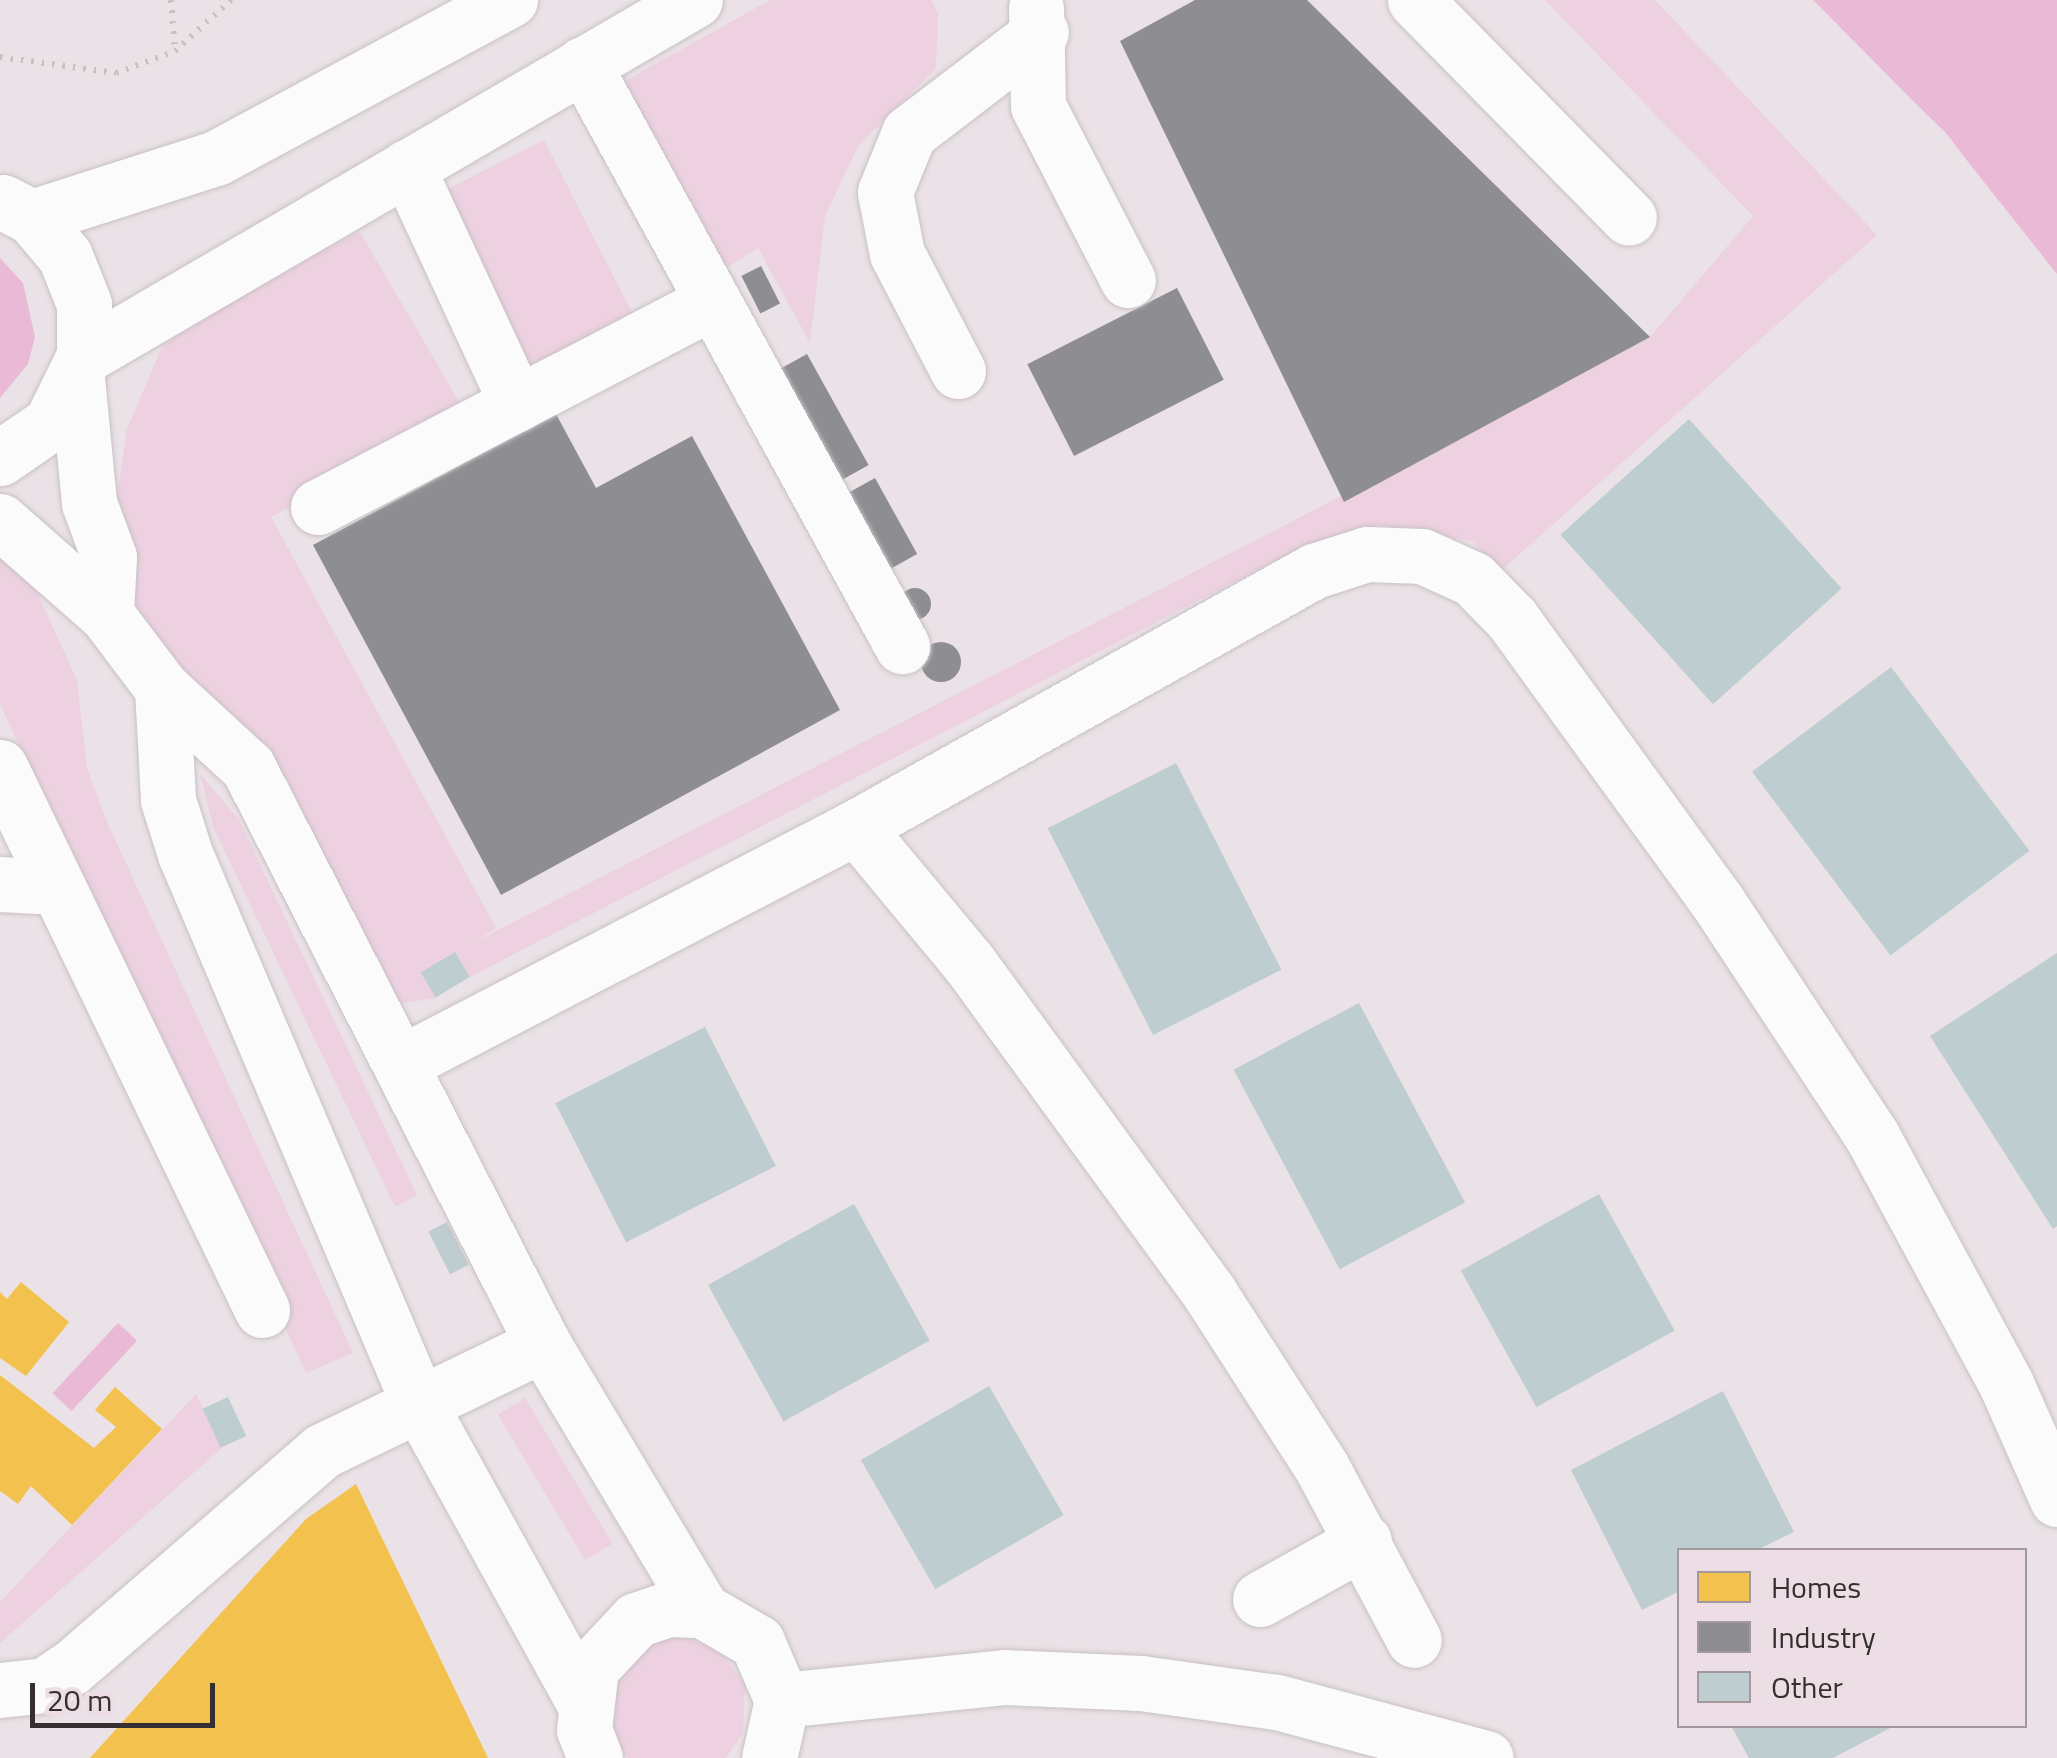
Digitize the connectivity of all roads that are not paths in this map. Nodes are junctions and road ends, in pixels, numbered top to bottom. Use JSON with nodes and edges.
{"nodes":[{"id":1,"x":510,"y":0,"type":"edge"},
{"id":2,"x":695,"y":0,"type":"edge"},
{"id":3,"x":1416,"y":0,"type":"edge"},
{"id":4,"x":1037,"y":9,"type":"edge"},
{"id":5,"x":584,"y":64,"type":"junction"},
{"id":6,"x":407,"y":167,"type":"junction"},
{"id":7,"x":16,"y":209,"type":"edge"},
{"id":8,"x":1628,"y":218,"type":"dead end"},
{"id":9,"x":1128,"y":280,"type":"dead end"},
{"id":10,"x":710,"y":303,"type":"junction"},
{"id":11,"x":80,"y":367,"type":"junction"},
{"id":12,"x":958,"y":371,"type":"dead end"},
{"id":13,"x":517,"y":404,"type":"junction"},
{"id":14,"x":0,"y":458,"type":"edge"},
{"id":15,"x":318,"y":507,"type":"dead end"},
{"id":16,"x":0,"y":521,"type":"edge"},
{"id":17,"x":106,"y":614,"type":"junction"},
{"id":18,"x":902,"y":646,"type":"dead end"},
{"id":19,"x":162,"y":688,"type":"junction"},
{"id":20,"x":0,"y":767,"type":"edge"},
{"id":21,"x":856,"y":827,"type":"junction"},
{"id":22,"x":0,"y":884,"type":"edge"},
{"id":23,"x":58,"y":887,"type":"junction"},
{"id":24,"x":405,"y":1060,"type":"junction"},
{"id":25,"x":262,"y":1310,"type":"dead end"},
{"id":26,"x":543,"y":1344,"type":"junction"},
{"id":27,"x":418,"y":1402,"type":"junction"},
{"id":28,"x":2057,"y":1499,"type":"edge"},
{"id":29,"x":1364,"y":1541,"type":"junction"},
{"id":30,"x":1260,"y":1599,"type":"dead end"},
{"id":31,"x":702,"y":1610,"type":"junction"},
{"id":32,"x":1414,"y":1640,"type":"dead end"},
{"id":33,"x":0,"y":1690,"type":"edge"},
{"id":34,"x":782,"y":1700,"type":"junction"},
{"id":35,"x":584,"y":1701,"type":"junction"},
{"id":36,"x":596,"y":1758,"type":"edge"},
{"id":37,"x":769,"y":1758,"type":"edge"},
{"id":38,"x":1486,"y":1758,"type":"edge"}],
"edges":[{"from":1,"to":7,"type":"street"},
{"from":2,"to":5,"type":"street"},
{"from":3,"to":8,"type":"street"},
{"from":4,"to":9,"type":"street"},
{"from":4,"to":12,"type":"street"},
{"from":5,"to":6,"type":"street"},
{"from":5,"to":10,"type":"street"},
{"from":6,"to":11,"type":"street"},
{"from":6,"to":13,"type":"street"},
{"from":7,"to":11,"type":"street"},
{"from":10,"to":13,"type":"street"},
{"from":10,"to":18,"type":"street"},
{"from":11,"to":14,"type":"street"},
{"from":11,"to":17,"type":"street"},
{"from":13,"to":15,"type":"street"},
{"from":16,"to":17,"type":"street"},
{"from":17,"to":19,"type":"street"},
{"from":19,"to":24,"type":"street"},
{"from":19,"to":27,"type":"street"},
{"from":20,"to":23,"type":"street"},
{"from":21,"to":24,"type":"street"},
{"from":21,"to":28,"type":"street"},
{"from":21,"to":29,"type":"street"},
{"from":22,"to":23,"type":"street"},
{"from":23,"to":25,"type":"street"},
{"from":24,"to":26,"type":"street"},
{"from":26,"to":27,"type":"street"},
{"from":26,"to":31,"type":"street"},
{"from":27,"to":33,"type":"street"},
{"from":27,"to":35,"type":"street"},
{"from":29,"to":30,"type":"street"},
{"from":29,"to":32,"type":"street"},
{"from":31,"to":34,"type":"street"},
{"from":31,"to":35,"type":"street"},
{"from":34,"to":37,"type":"street"},
{"from":34,"to":38,"type":"street"},
{"from":35,"to":36,"type":"street"}]}
